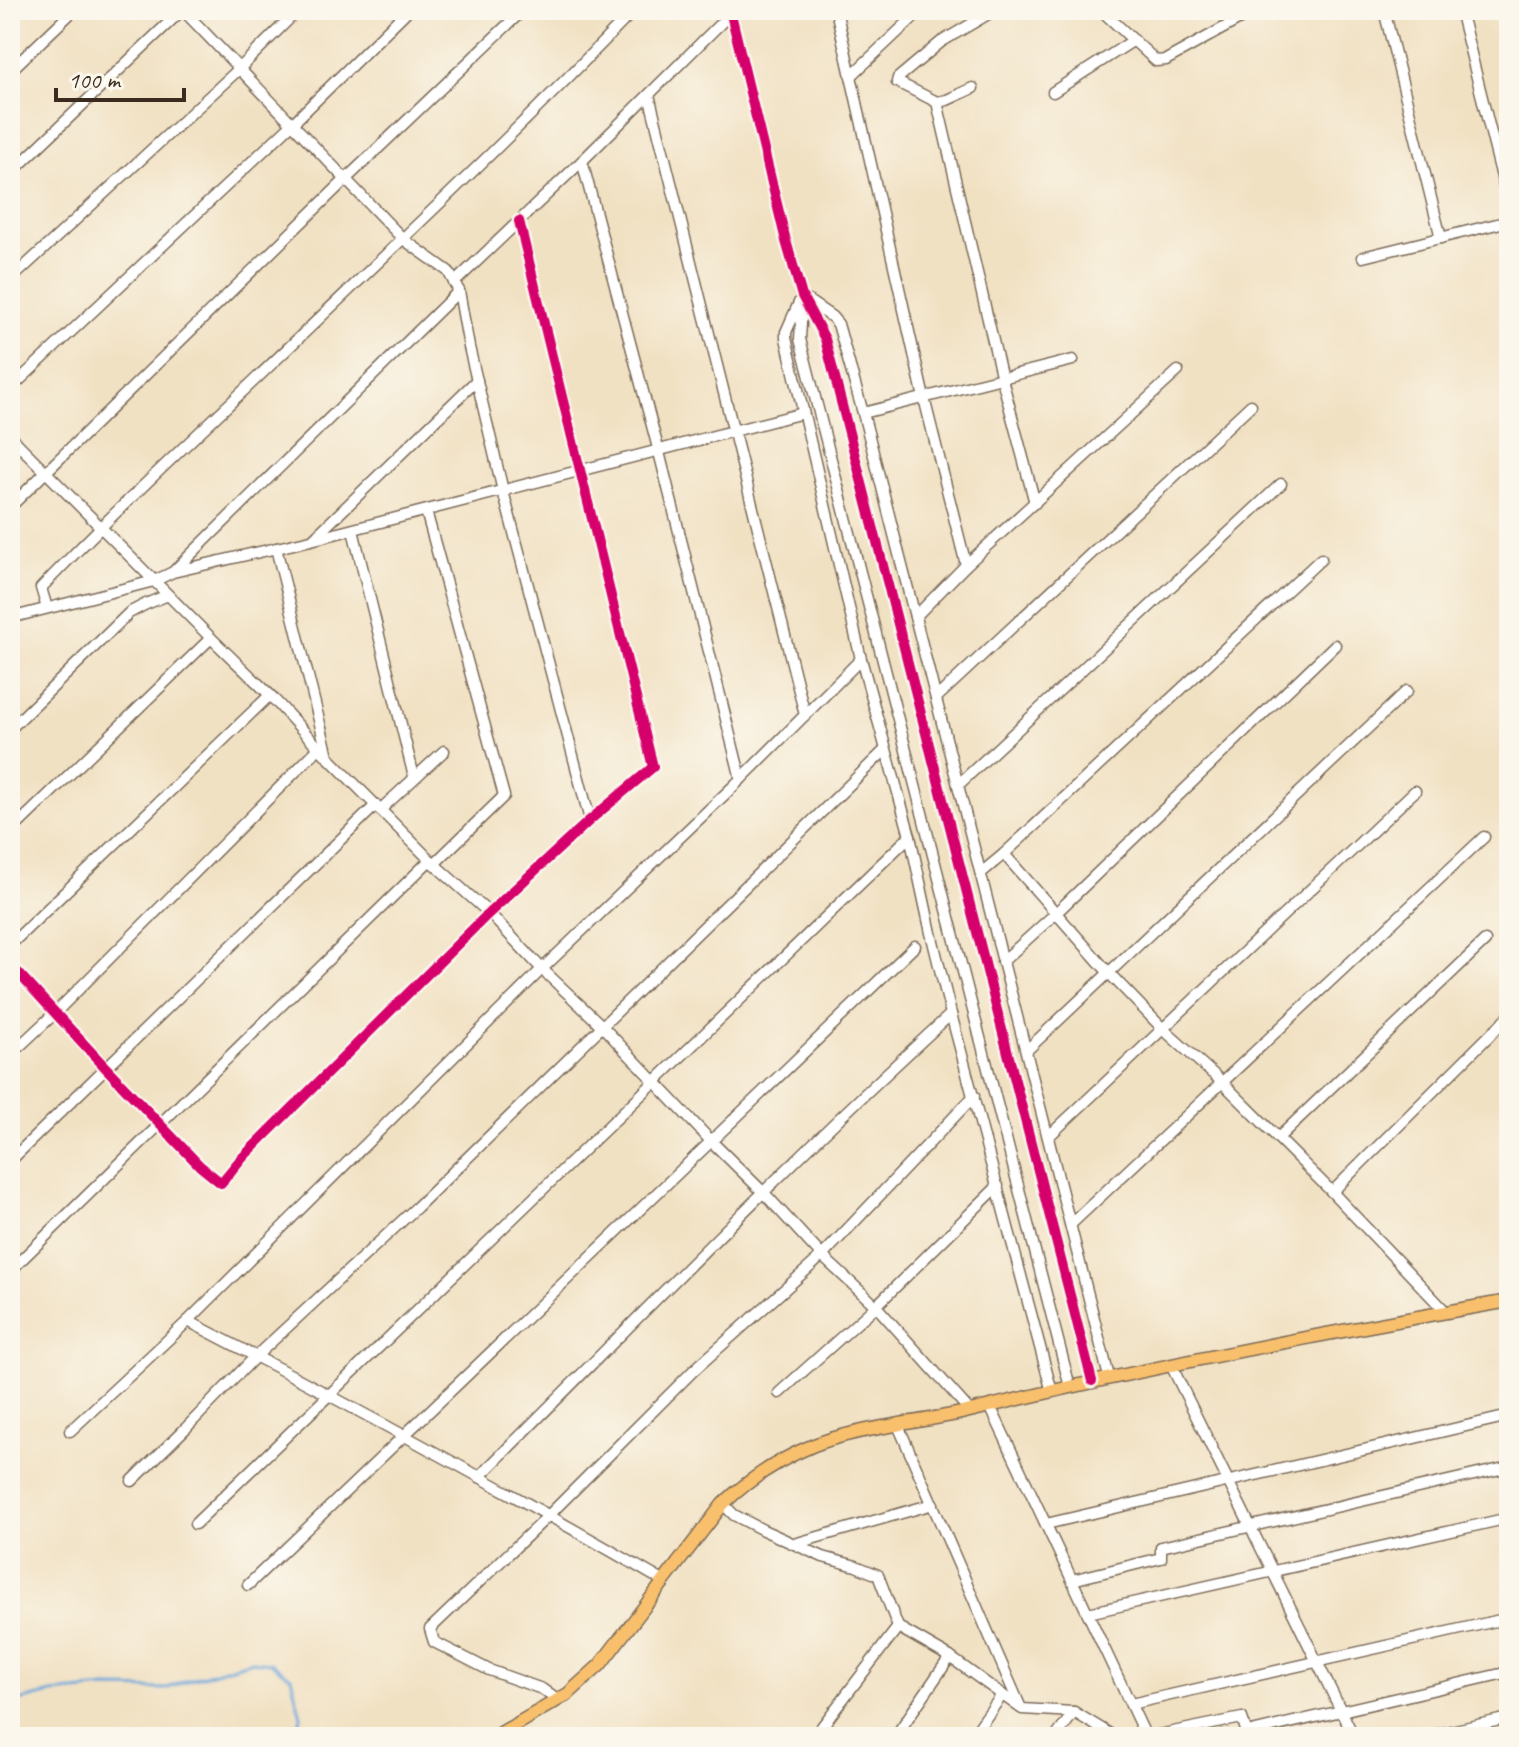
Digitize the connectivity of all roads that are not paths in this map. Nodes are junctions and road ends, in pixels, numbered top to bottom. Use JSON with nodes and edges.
{"nodes":[{"id":1,"x":74,"y":10,"type":"edge"},
{"id":2,"x":182,"y":10,"type":"edge"},
{"id":3,"x":298,"y":10,"type":"edge"},
{"id":4,"x":408,"y":10,"type":"edge"},
{"id":5,"x":523,"y":10,"type":"edge"},
{"id":6,"x":634,"y":10,"type":"edge"},
{"id":7,"x":836,"y":10,"type":"edge"},
{"id":8,"x":921,"y":10,"type":"edge"},
{"id":9,"x":995,"y":10,"type":"edge"},
{"id":10,"x":1101,"y":10,"type":"edge"},
{"id":11,"x":1256,"y":10,"type":"edge"},
{"id":12,"x":1384,"y":10,"type":"edge"},
{"id":13,"x":1460,"y":10,"type":"edge"},
{"id":14,"x":730,"y":12,"type":"edge"},
{"id":15,"x":1134,"y":40,"type":"junction"},
{"id":16,"x":239,"y":69,"type":"junction"},
{"id":17,"x":10,"y":71,"type":"edge"},
{"id":18,"x":851,"y":76,"type":"junction"},
{"id":19,"x":973,"y":88,"type":"dead end"},
{"id":20,"x":1053,"y":92,"type":"dead end"},
{"id":21,"x":649,"y":95,"type":"junction"},
{"id":22,"x":937,"y":102,"type":"junction"},
{"id":23,"x":292,"y":124,"type":"junction"},
{"id":24,"x":582,"y":161,"type":"junction"},
{"id":25,"x":10,"y":174,"type":"edge"},
{"id":26,"x":346,"y":179,"type":"junction"},
{"id":27,"x":1509,"y":205,"type":"edge"},
{"id":28,"x":519,"y":221,"type":"junction"},
{"id":29,"x":1509,"y":221,"type":"edge"},
{"id":30,"x":1441,"y":238,"type":"junction"},
{"id":31,"x":403,"y":239,"type":"junction"},
{"id":32,"x":1363,"y":257,"type":"dead end"},
{"id":33,"x":10,"y":280,"type":"edge"},
{"id":34,"x":457,"y":287,"type":"junction"},
{"id":35,"x":802,"y":296,"type":"junction"},
{"id":36,"x":1073,"y":360,"type":"dead end"},
{"id":37,"x":1178,"y":371,"type":"dead end"},
{"id":38,"x":1002,"y":379,"type":"junction"},
{"id":39,"x":477,"y":380,"type":"junction"},
{"id":40,"x":10,"y":389,"type":"edge"},
{"id":41,"x":924,"y":398,"type":"junction"},
{"id":42,"x":1251,"y":405,"type":"dead end"},
{"id":43,"x":803,"y":413,"type":"junction"},
{"id":44,"x":863,"y":413,"type":"junction"},
{"id":45,"x":735,"y":432,"type":"junction"},
{"id":46,"x":10,"y":436,"type":"edge"},
{"id":47,"x":659,"y":452,"type":"junction"},
{"id":48,"x":45,"y":471,"type":"junction"},
{"id":49,"x":580,"y":472,"type":"junction"},
{"id":50,"x":1281,"y":484,"type":"dead end"},
{"id":51,"x":503,"y":491,"type":"junction"},
{"id":52,"x":1035,"y":503,"type":"junction"},
{"id":53,"x":10,"y":507,"type":"edge"},
{"id":54,"x":426,"y":511,"type":"junction"},
{"id":55,"x":100,"y":527,"type":"junction"},
{"id":56,"x":353,"y":530,"type":"junction"},
{"id":57,"x":311,"y":540,"type":"junction"},
{"id":58,"x":276,"y":548,"type":"junction"},
{"id":59,"x":1321,"y":559,"type":"dead end"},
{"id":60,"x":966,"y":565,"type":"junction"},
{"id":61,"x":173,"y":572,"type":"junction"},
{"id":62,"x":154,"y":581,"type":"junction"},
{"id":63,"x":168,"y":595,"type":"junction"},
{"id":64,"x":47,"y":608,"type":"junction"},
{"id":65,"x":915,"y":617,"type":"junction"},
{"id":66,"x":10,"y":618,"type":"edge"},
{"id":67,"x":211,"y":638,"type":"junction"},
{"id":68,"x":1335,"y":645,"type":"dead end"},
{"id":69,"x":861,"y":659,"type":"junction"},
{"id":70,"x":1407,"y":691,"type":"dead end"},
{"id":71,"x":270,"y":695,"type":"junction"},
{"id":72,"x":936,"y":698,"type":"junction"},
{"id":73,"x":805,"y":715,"type":"junction"},
{"id":74,"x":10,"y":729,"type":"edge"},
{"id":75,"x":319,"y":748,"type":"junction"},
{"id":76,"x":885,"y":750,"type":"junction"},
{"id":77,"x":444,"y":751,"type":"dead end"},
{"id":78,"x":328,"y":757,"type":"junction"},
{"id":79,"x":414,"y":777,"type":"junction"},
{"id":80,"x":741,"y":779,"type":"junction"},
{"id":81,"x":958,"y":785,"type":"junction"},
{"id":82,"x":1415,"y":791,"type":"dead end"},
{"id":83,"x":378,"y":808,"type":"junction"},
{"id":84,"x":590,"y":820,"type":"junction"},
{"id":85,"x":10,"y":832,"type":"edge"},
{"id":86,"x":910,"y":836,"type":"junction"},
{"id":87,"x":1484,"y":837,"type":"dead end"},
{"id":88,"x":1004,"y":854,"type":"junction"},
{"id":89,"x":432,"y":862,"type":"junction"},
{"id":90,"x":981,"y":873,"type":"junction"},
{"id":91,"x":489,"y":913,"type":"junction"},
{"id":92,"x":1056,"y":913,"type":"junction"},
{"id":93,"x":1485,"y":941,"type":"dead end"},
{"id":94,"x":10,"y":945,"type":"edge"},
{"id":95,"x":915,"y":946,"type":"dead end"},
{"id":96,"x":1002,"y":962,"type":"junction"},
{"id":97,"x":10,"y":964,"type":"edge"},
{"id":98,"x":542,"y":969,"type":"junction"},
{"id":99,"x":1108,"y":972,"type":"junction"},
{"id":100,"x":55,"y":1013,"type":"junction"},
{"id":101,"x":951,"y":1014,"type":"junction"},
{"id":102,"x":1509,"y":1016,"type":"edge"},
{"id":103,"x":601,"y":1025,"type":"junction"},
{"id":104,"x":1163,"y":1029,"type":"junction"},
{"id":105,"x":1027,"y":1050,"type":"junction"},
{"id":106,"x":10,"y":1055,"type":"edge"},
{"id":107,"x":105,"y":1067,"type":"junction"},
{"id":108,"x":656,"y":1082,"type":"junction"},
{"id":109,"x":1222,"y":1082,"type":"junction"},
{"id":110,"x":974,"y":1096,"type":"junction"},
{"id":111,"x":161,"y":1124,"type":"junction"},
{"id":112,"x":1048,"y":1137,"type":"junction"},
{"id":113,"x":1278,"y":1138,"type":"junction"},
{"id":114,"x":710,"y":1140,"type":"junction"},
{"id":115,"x":10,"y":1161,"type":"edge"},
{"id":116,"x":998,"y":1186,"type":"junction"},
{"id":117,"x":1332,"y":1192,"type":"junction"},
{"id":118,"x":764,"y":1193,"type":"junction"},
{"id":119,"x":1071,"y":1224,"type":"junction"},
{"id":120,"x":822,"y":1256,"type":"junction"},
{"id":121,"x":10,"y":1271,"type":"edge"},
{"id":122,"x":1509,"y":1301,"type":"edge"},
{"id":123,"x":876,"y":1306,"type":"junction"},
{"id":124,"x":1446,"y":1312,"type":"junction"},
{"id":125,"x":188,"y":1321,"type":"junction"},
{"id":126,"x":256,"y":1356,"type":"junction"},
{"id":127,"x":1171,"y":1365,"type":"junction"},
{"id":128,"x":1109,"y":1377,"type":"junction"},
{"id":129,"x":1092,"y":1381,"type":"junction"},
{"id":130,"x":1070,"y":1387,"type":"junction"},
{"id":131,"x":1052,"y":1392,"type":"junction"},
{"id":132,"x":779,"y":1393,"type":"dead end"},
{"id":133,"x":330,"y":1396,"type":"junction"},
{"id":134,"x":990,"y":1406,"type":"junction"},
{"id":135,"x":970,"y":1411,"type":"junction"},
{"id":136,"x":1509,"y":1416,"type":"edge"},
{"id":137,"x":898,"y":1425,"type":"junction"},
{"id":138,"x":70,"y":1431,"type":"dead end"},
{"id":139,"x":405,"y":1435,"type":"junction"},
{"id":140,"x":1509,"y":1467,"type":"edge"},
{"id":141,"x":479,"y":1477,"type":"junction"},
{"id":142,"x":132,"y":1481,"type":"dead end"},
{"id":143,"x":1229,"y":1482,"type":"junction"},
{"id":144,"x":723,"y":1504,"type":"junction"},
{"id":145,"x":933,"y":1504,"type":"junction"},
{"id":146,"x":549,"y":1515,"type":"junction"},
{"id":147,"x":1509,"y":1518,"type":"edge"},
{"id":148,"x":195,"y":1524,"type":"dead end"},
{"id":149,"x":1046,"y":1524,"type":"junction"},
{"id":150,"x":1251,"y":1526,"type":"junction"},
{"id":151,"x":794,"y":1544,"type":"junction"},
{"id":152,"x":1273,"y":1572,"type":"junction"},
{"id":153,"x":1072,"y":1580,"type":"junction"},
{"id":154,"x":663,"y":1581,"type":"junction"},
{"id":155,"x":248,"y":1585,"type":"dead end"},
{"id":156,"x":1088,"y":1613,"type":"junction"},
{"id":157,"x":1509,"y":1618,"type":"edge"},
{"id":158,"x":898,"y":1627,"type":"junction"},
{"id":159,"x":950,"y":1657,"type":"junction"},
{"id":160,"x":1318,"y":1662,"type":"junction"},
{"id":161,"x":1509,"y":1672,"type":"edge"},
{"id":162,"x":1002,"y":1695,"type":"junction"},
{"id":163,"x":557,"y":1700,"type":"junction"},
{"id":164,"x":1131,"y":1704,"type":"junction"},
{"id":165,"x":1022,"y":1709,"type":"junction"},
{"id":166,"x":1074,"y":1712,"type":"junction"},
{"id":167,"x":1342,"y":1712,"type":"junction"},
{"id":168,"x":1509,"y":1718,"type":"edge"},
{"id":169,"x":494,"y":1737,"type":"edge"},
{"id":170,"x":814,"y":1737,"type":"edge"},
{"id":171,"x":895,"y":1737,"type":"edge"},
{"id":172,"x":972,"y":1737,"type":"edge"},
{"id":173,"x":1056,"y":1737,"type":"edge"},
{"id":174,"x":1115,"y":1737,"type":"edge"},
{"id":175,"x":1147,"y":1737,"type":"edge"},
{"id":176,"x":1354,"y":1737,"type":"edge"},
{"id":177,"x":1424,"y":1737,"type":"edge"}],
"edges":[{"from":1,"to":17,"type":"street"},
{"from":2,"to":16,"type":"street"},
{"from":2,"to":25,"type":"street"},
{"from":3,"to":16,"type":"street"},
{"from":4,"to":23,"type":"street"},
{"from":5,"to":26,"type":"street"},
{"from":6,"to":31,"type":"street"},
{"from":7,"to":18,"type":"street"},
{"from":8,"to":18,"type":"street"},
{"from":9,"to":22,"type":"street"},
{"from":10,"to":15,"type":"street"},
{"from":11,"to":15,"type":"street"},
{"from":12,"to":30,"type":"street"},
{"from":13,"to":27,"type":"street"},
{"from":14,"to":21,"type":"street"},
{"from":14,"to":35,"type":"street"},
{"from":15,"to":20,"type":"street"},
{"from":16,"to":23,"type":"street"},
{"from":16,"to":33,"type":"street"},
{"from":18,"to":41,"type":"street"},
{"from":19,"to":22,"type":"street"},
{"from":21,"to":24,"type":"street"},
{"from":21,"to":45,"type":"street"},
{"from":22,"to":38,"type":"street"},
{"from":23,"to":26,"type":"street"},
{"from":23,"to":40,"type":"street"},
{"from":24,"to":28,"type":"street"},
{"from":24,"to":47,"type":"street"},
{"from":26,"to":31,"type":"street"},
{"from":26,"to":48,"type":"street"},
{"from":28,"to":34,"type":"street"},
{"from":28,"to":49,"type":"street"},
{"from":29,"to":30,"type":"street"},
{"from":30,"to":32,"type":"street"},
{"from":31,"to":34,"type":"street"},
{"from":31,"to":55,"type":"street"},
{"from":34,"to":39,"type":"street"},
{"from":34,"to":61,"type":"street"},
{"from":35,"to":43,"type":"street"},
{"from":35,"to":44,"type":"street"},
{"from":35,"to":129,"type":"street"},
{"from":35,"to":130,"type":"street"},
{"from":36,"to":38,"type":"street"},
{"from":37,"to":52,"type":"street"},
{"from":38,"to":41,"type":"street"},
{"from":38,"to":52,"type":"street"},
{"from":39,"to":51,"type":"street"},
{"from":39,"to":57,"type":"street"},
{"from":41,"to":44,"type":"street"},
{"from":41,"to":60,"type":"street"},
{"from":42,"to":72,"type":"street"},
{"from":43,"to":45,"type":"street"},
{"from":43,"to":69,"type":"street"},
{"from":44,"to":65,"type":"street"},
{"from":45,"to":47,"type":"street"},
{"from":45,"to":73,"type":"street"},
{"from":46,"to":48,"type":"street"},
{"from":47,"to":49,"type":"street"},
{"from":47,"to":80,"type":"street"},
{"from":48,"to":53,"type":"street"},
{"from":48,"to":55,"type":"street"},
{"from":49,"to":51,"type":"street"},
{"from":49,"to":84,"type":"street"},
{"from":50,"to":81,"type":"street"},
{"from":51,"to":54,"type":"street"},
{"from":51,"to":84,"type":"street"},
{"from":52,"to":60,"type":"street"},
{"from":54,"to":56,"type":"street"},
{"from":54,"to":89,"type":"street"},
{"from":55,"to":62,"type":"street"},
{"from":55,"to":64,"type":"street"},
{"from":56,"to":57,"type":"street"},
{"from":56,"to":79,"type":"street"},
{"from":57,"to":58,"type":"street"},
{"from":58,"to":61,"type":"street"},
{"from":58,"to":78,"type":"street"},
{"from":59,"to":88,"type":"street"},
{"from":60,"to":65,"type":"street"},
{"from":61,"to":62,"type":"street"},
{"from":62,"to":63,"type":"street"},
{"from":62,"to":64,"type":"street"},
{"from":63,"to":67,"type":"street"},
{"from":63,"to":74,"type":"street"},
{"from":64,"to":66,"type":"street"},
{"from":65,"to":72,"type":"street"},
{"from":67,"to":71,"type":"street"},
{"from":67,"to":85,"type":"street"},
{"from":68,"to":92,"type":"street"},
{"from":69,"to":73,"type":"street"},
{"from":69,"to":76,"type":"street"},
{"from":70,"to":99,"type":"street"},
{"from":71,"to":75,"type":"street"},
{"from":71,"to":94,"type":"street"},
{"from":72,"to":81,"type":"street"},
{"from":73,"to":80,"type":"street"},
{"from":75,"to":78,"type":"street"},
{"from":75,"to":100,"type":"street"},
{"from":76,"to":86,"type":"street"},
{"from":76,"to":103,"type":"street"},
{"from":77,"to":79,"type":"street"},
{"from":78,"to":83,"type":"street"},
{"from":79,"to":83,"type":"street"},
{"from":80,"to":98,"type":"street"},
{"from":81,"to":90,"type":"street"},
{"from":82,"to":104,"type":"street"},
{"from":83,"to":89,"type":"street"},
{"from":83,"to":107,"type":"street"},
{"from":84,"to":91,"type":"street"},
{"from":86,"to":101,"type":"street"},
{"from":86,"to":108,"type":"street"},
{"from":87,"to":109,"type":"street"},
{"from":88,"to":90,"type":"street"},
{"from":88,"to":92,"type":"street"},
{"from":89,"to":91,"type":"street"},
{"from":89,"to":111,"type":"street"},
{"from":90,"to":96,"type":"street"},
{"from":91,"to":98,"type":"street"},
{"from":91,"to":111,"type":"street"},
{"from":92,"to":96,"type":"street"},
{"from":92,"to":99,"type":"street"},
{"from":93,"to":113,"type":"street"},
{"from":95,"to":114,"type":"street"},
{"from":96,"to":105,"type":"street"},
{"from":97,"to":100,"type":"street"},
{"from":98,"to":103,"type":"street"},
{"from":98,"to":125,"type":"street"},
{"from":99,"to":104,"type":"street"},
{"from":99,"to":105,"type":"street"},
{"from":100,"to":106,"type":"street"},
{"from":100,"to":107,"type":"street"},
{"from":101,"to":110,"type":"street"},
{"from":101,"to":118,"type":"street"},
{"from":102,"to":117,"type":"street"},
{"from":103,"to":108,"type":"street"},
{"from":103,"to":126,"type":"street"},
{"from":104,"to":109,"type":"street"},
{"from":104,"to":112,"type":"street"},
{"from":105,"to":112,"type":"street"},
{"from":107,"to":111,"type":"street"},
{"from":107,"to":115,"type":"street"},
{"from":108,"to":114,"type":"street"},
{"from":108,"to":133,"type":"street"},
{"from":109,"to":113,"type":"street"},
{"from":109,"to":119,"type":"street"},
{"from":110,"to":116,"type":"street"},
{"from":110,"to":120,"type":"street"},
{"from":111,"to":121,"type":"street"},
{"from":112,"to":119,"type":"street"},
{"from":113,"to":117,"type":"street"},
{"from":114,"to":118,"type":"street"},
{"from":114,"to":139,"type":"street"},
{"from":116,"to":123,"type":"street"},
{"from":116,"to":131,"type":"street"},
{"from":117,"to":124,"type":"street"},
{"from":118,"to":120,"type":"street"},
{"from":118,"to":141,"type":"street"},
{"from":119,"to":128,"type":"street"},
{"from":120,"to":123,"type":"street"},
{"from":120,"to":146,"type":"street"},
{"from":122,"to":124,"type":"main road"},
{"from":123,"to":132,"type":"street"},
{"from":123,"to":135,"type":"street"},
{"from":124,"to":127,"type":"main road"},
{"from":125,"to":126,"type":"street"},
{"from":125,"to":138,"type":"street"},
{"from":126,"to":133,"type":"street"},
{"from":126,"to":142,"type":"street"},
{"from":127,"to":128,"type":"main road"},
{"from":127,"to":143,"type":"street"},
{"from":128,"to":129,"type":"main road"},
{"from":129,"to":130,"type":"main road"},
{"from":130,"to":131,"type":"main road"},
{"from":131,"to":134,"type":"main road"},
{"from":133,"to":139,"type":"street"},
{"from":133,"to":148,"type":"street"},
{"from":134,"to":135,"type":"main road"},
{"from":134,"to":149,"type":"street"},
{"from":135,"to":137,"type":"main road"},
{"from":136,"to":143,"type":"street"},
{"from":137,"to":144,"type":"main road"},
{"from":137,"to":145,"type":"street"},
{"from":139,"to":141,"type":"street"},
{"from":139,"to":155,"type":"street"},
{"from":140,"to":150,"type":"street"},
{"from":141,"to":146,"type":"street"},
{"from":143,"to":149,"type":"street"},
{"from":143,"to":150,"type":"street"},
{"from":144,"to":151,"type":"street"},
{"from":144,"to":154,"type":"main road"},
{"from":145,"to":151,"type":"street"},
{"from":145,"to":165,"type":"street"},
{"from":146,"to":154,"type":"street"},
{"from":146,"to":163,"type":"street"},
{"from":147,"to":152,"type":"street"},
{"from":149,"to":153,"type":"street"},
{"from":150,"to":152,"type":"street"},
{"from":150,"to":153,"type":"street"},
{"from":151,"to":158,"type":"street"},
{"from":152,"to":156,"type":"street"},
{"from":152,"to":160,"type":"street"},
{"from":153,"to":156,"type":"street"},
{"from":154,"to":163,"type":"main road"},
{"from":156,"to":164,"type":"street"},
{"from":157,"to":160,"type":"street"},
{"from":158,"to":159,"type":"street"},
{"from":158,"to":170,"type":"street"},
{"from":159,"to":162,"type":"street"},
{"from":159,"to":171,"type":"street"},
{"from":160,"to":164,"type":"street"},
{"from":160,"to":167,"type":"street"},
{"from":161,"to":167,"type":"street"},
{"from":162,"to":165,"type":"street"},
{"from":162,"to":172,"type":"street"},
{"from":163,"to":169,"type":"main road"},
{"from":164,"to":175,"type":"street"},
{"from":165,"to":166,"type":"street"},
{"from":166,"to":173,"type":"street"},
{"from":166,"to":174,"type":"street"},
{"from":167,"to":175,"type":"street"},
{"from":167,"to":176,"type":"street"},
{"from":168,"to":177,"type":"street"}]}
